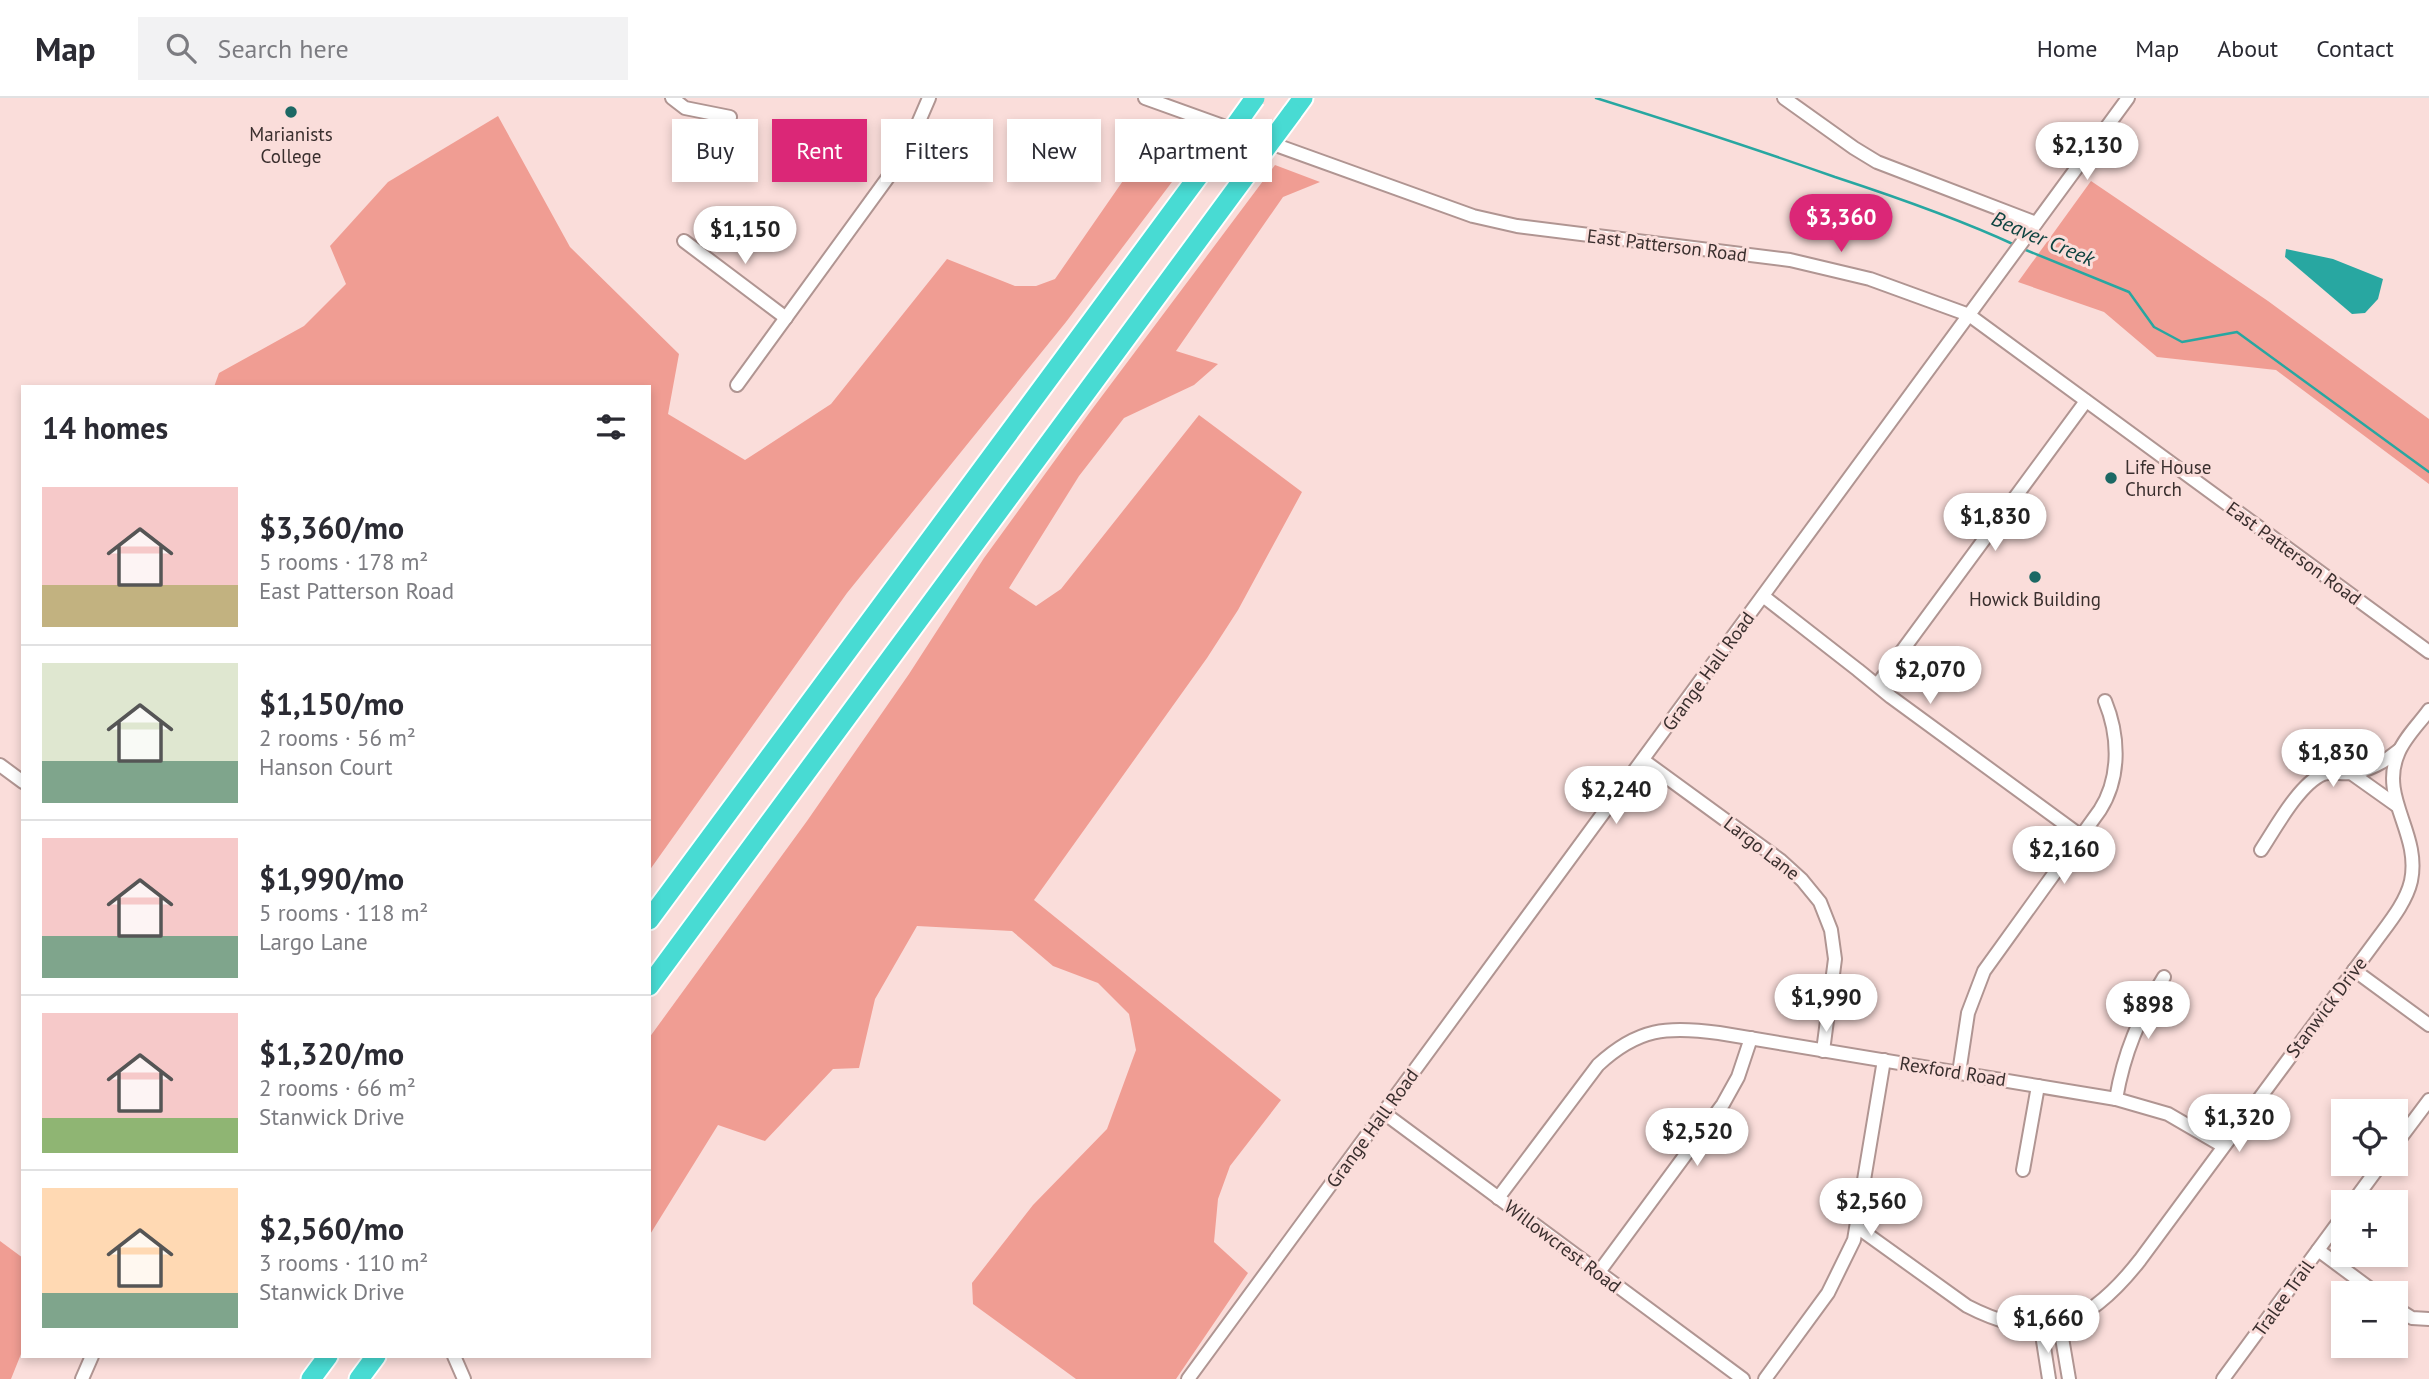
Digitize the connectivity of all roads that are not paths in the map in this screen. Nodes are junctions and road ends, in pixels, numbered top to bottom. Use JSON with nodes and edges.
{"nodes":[{"id":1,"x":671,"y":98,"type":"edge"},
{"id":2,"x":929,"y":98,"type":"edge"},
{"id":3,"x":1145,"y":98,"type":"edge"},
{"id":4,"x":1255,"y":98,"type":"edge"},
{"id":5,"x":1784,"y":98,"type":"edge"},
{"id":6,"x":2128,"y":98,"type":"edge"},
{"id":7,"x":1298,"y":106,"type":"edge"},
{"id":8,"x":730,"y":117,"type":"dead end"},
{"id":9,"x":2036,"y":223,"type":"junction"},
{"id":10,"x":684,"y":241,"type":"dead end"},
{"id":11,"x":1969,"y":315,"type":"junction"},
{"id":12,"x":786,"y":318,"type":"junction"},
{"id":13,"x":737,"y":385,"type":"dead end"},
{"id":14,"x":2086,"y":401,"type":"junction"},
{"id":15,"x":1763,"y":596,"type":"junction"},
{"id":16,"x":2429,"y":652,"type":"edge"},
{"id":17,"x":1877,"y":685,"type":"junction"},
{"id":18,"x":2105,"y":701,"type":"dead end"},
{"id":19,"x":2429,"y":710,"type":"edge"},
{"id":20,"x":2403,"y":744,"type":"junction"},
{"id":21,"x":1643,"y":760,"type":"junction"},
{"id":22,"x":0,"y":765,"type":"edge"},
{"id":23,"x":2351,"y":773,"type":"junction"},
{"id":24,"x":21,"y":781,"type":"edge"},
{"id":25,"x":2396,"y":805,"type":"junction"},
{"id":26,"x":2081,"y":836,"type":"junction"},
{"id":27,"x":2261,"y":850,"type":"dead end"},
{"id":28,"x":651,"y":917,"type":"edge"},
{"id":29,"x":2354,"y":970,"type":"junction"},
{"id":30,"x":2164,"y":977,"type":"dead end"},
{"id":31,"x":651,"y":983,"type":"edge"},
{"id":32,"x":2429,"y":1025,"type":"edge"},
{"id":33,"x":1751,"y":1038,"type":"junction"},
{"id":34,"x":1823,"y":1051,"type":"junction"},
{"id":35,"x":1884,"y":1060,"type":"junction"},
{"id":36,"x":1959,"y":1073,"type":"junction"},
{"id":37,"x":2038,"y":1086,"type":"junction"},
{"id":38,"x":2116,"y":1099,"type":"junction"},
{"id":39,"x":2429,"y":1100,"type":"edge"},
{"id":40,"x":1384,"y":1112,"type":"junction"},
{"id":41,"x":2408,"y":1128,"type":"edge"},
{"id":42,"x":2224,"y":1146,"type":"junction"},
{"id":43,"x":2023,"y":1170,"type":"dead end"},
{"id":44,"x":1498,"y":1198,"type":"junction"},
{"id":45,"x":1857,"y":1227,"type":"junction"},
{"id":46,"x":2331,"y":1232,"type":"edge"},
{"id":47,"x":2318,"y":1250,"type":"junction"},
{"id":48,"x":1599,"y":1272,"type":"junction"},
{"id":49,"x":2360,"y":1281,"type":"edge"},
{"id":50,"x":2408,"y":1316,"type":"edge"},
{"id":51,"x":2429,"y":1318,"type":"edge"},
{"id":52,"x":2060,"y":1326,"type":"junction"},
{"id":53,"x":2040,"y":1328,"type":"junction"},
{"id":54,"x":91,"y":1358,"type":"edge"},
{"id":55,"x":327,"y":1358,"type":"edge"},
{"id":56,"x":375,"y":1358,"type":"edge"},
{"id":57,"x":455,"y":1358,"type":"edge"},
{"id":58,"x":82,"y":1379,"type":"edge"},
{"id":59,"x":311,"y":1379,"type":"edge"},
{"id":60,"x":359,"y":1379,"type":"edge"},
{"id":61,"x":464,"y":1379,"type":"edge"},
{"id":62,"x":1188,"y":1379,"type":"edge"},
{"id":63,"x":1743,"y":1379,"type":"edge"},
{"id":64,"x":1765,"y":1379,"type":"edge"},
{"id":65,"x":2049,"y":1379,"type":"edge"},
{"id":66,"x":2069,"y":1379,"type":"edge"},
{"id":67,"x":2223,"y":1379,"type":"edge"}],
"edges":[{"from":1,"to":8,"type":"street"},
{"from":2,"to":12,"type":"street"},
{"from":3,"to":11,"type":"street","name":"East Patterson Road"},
{"from":4,"to":28,"type":"highway","bridge":true},
{"from":5,"to":9,"type":"street"},
{"from":6,"to":9,"type":"street","name":"Grange Hall Road"},
{"from":7,"to":31,"type":"highway","bridge":true},
{"from":9,"to":11,"type":"street","name":"Grange Hall Road"},
{"from":10,"to":12,"type":"street"},
{"from":11,"to":14,"type":"street","name":"East Patterson Road"},
{"from":11,"to":15,"type":"street","name":"Grange Hall Road"},
{"from":12,"to":13,"type":"street"},
{"from":14,"to":16,"type":"street","name":"East Patterson Road"},
{"from":14,"to":17,"type":"street"},
{"from":15,"to":17,"type":"street"},
{"from":15,"to":21,"type":"street","name":"Grange Hall Road"},
{"from":17,"to":26,"type":"street"},
{"from":18,"to":26,"type":"street"},
{"from":19,"to":20,"type":"street","name":"Stanwick Drive"},
{"from":20,"to":23,"type":"street"},
{"from":20,"to":25,"type":"street","name":"Stanwick Drive"},
{"from":21,"to":34,"type":"street","name":"Largo Lane"},
{"from":21,"to":40,"type":"street","name":"Grange Hall Road"},
{"from":22,"to":24,"type":"street"},
{"from":23,"to":25,"type":"street"},
{"from":23,"to":27,"type":"street"},
{"from":25,"to":29,"type":"street","name":"Stanwick Drive"},
{"from":26,"to":36,"type":"street"},
{"from":29,"to":32,"type":"street"},
{"from":29,"to":42,"type":"street","name":"Stanwick Drive"},
{"from":30,"to":38,"type":"street"},
{"from":33,"to":34,"type":"street","name":"Rexford Road"},
{"from":33,"to":44,"type":"street","name":"Rexford Road"},
{"from":33,"to":48,"type":"street"},
{"from":34,"to":35,"type":"street","name":"Rexford Road"},
{"from":35,"to":36,"type":"street","name":"Rexford Road"},
{"from":35,"to":45,"type":"street"},
{"from":36,"to":37,"type":"street","name":"Rexford Road"},
{"from":37,"to":38,"type":"street","name":"Rexford Road"},
{"from":37,"to":43,"type":"street"},
{"from":38,"to":42,"type":"street","name":"Rexford Road"},
{"from":39,"to":41,"type":"street"},
{"from":40,"to":44,"type":"street","name":"Willowcrest Road"},
{"from":40,"to":62,"type":"street","name":"Grange Hall Road"},
{"from":42,"to":52,"type":"street","name":"Stanwick Drive"},
{"from":44,"to":48,"type":"street","name":"Willowcrest Road"},
{"from":45,"to":53,"type":"street","name":"Stanwick Drive"},
{"from":45,"to":64,"type":"street"},
{"from":46,"to":47,"type":"street","name":"Tralee Trail"},
{"from":47,"to":49,"type":"street"},
{"from":47,"to":67,"type":"street","name":"Tralee Trail"},
{"from":48,"to":63,"type":"street","name":"Willowcrest Road"},
{"from":50,"to":51,"type":"street"},
{"from":52,"to":53,"type":"street","name":"Stanwick Drive"},
{"from":52,"to":66,"type":"street"},
{"from":53,"to":65,"type":"street"},
{"from":54,"to":58,"type":"street"},
{"from":55,"to":59,"type":"highway"},
{"from":56,"to":60,"type":"highway"},
{"from":57,"to":61,"type":"street"}]}
